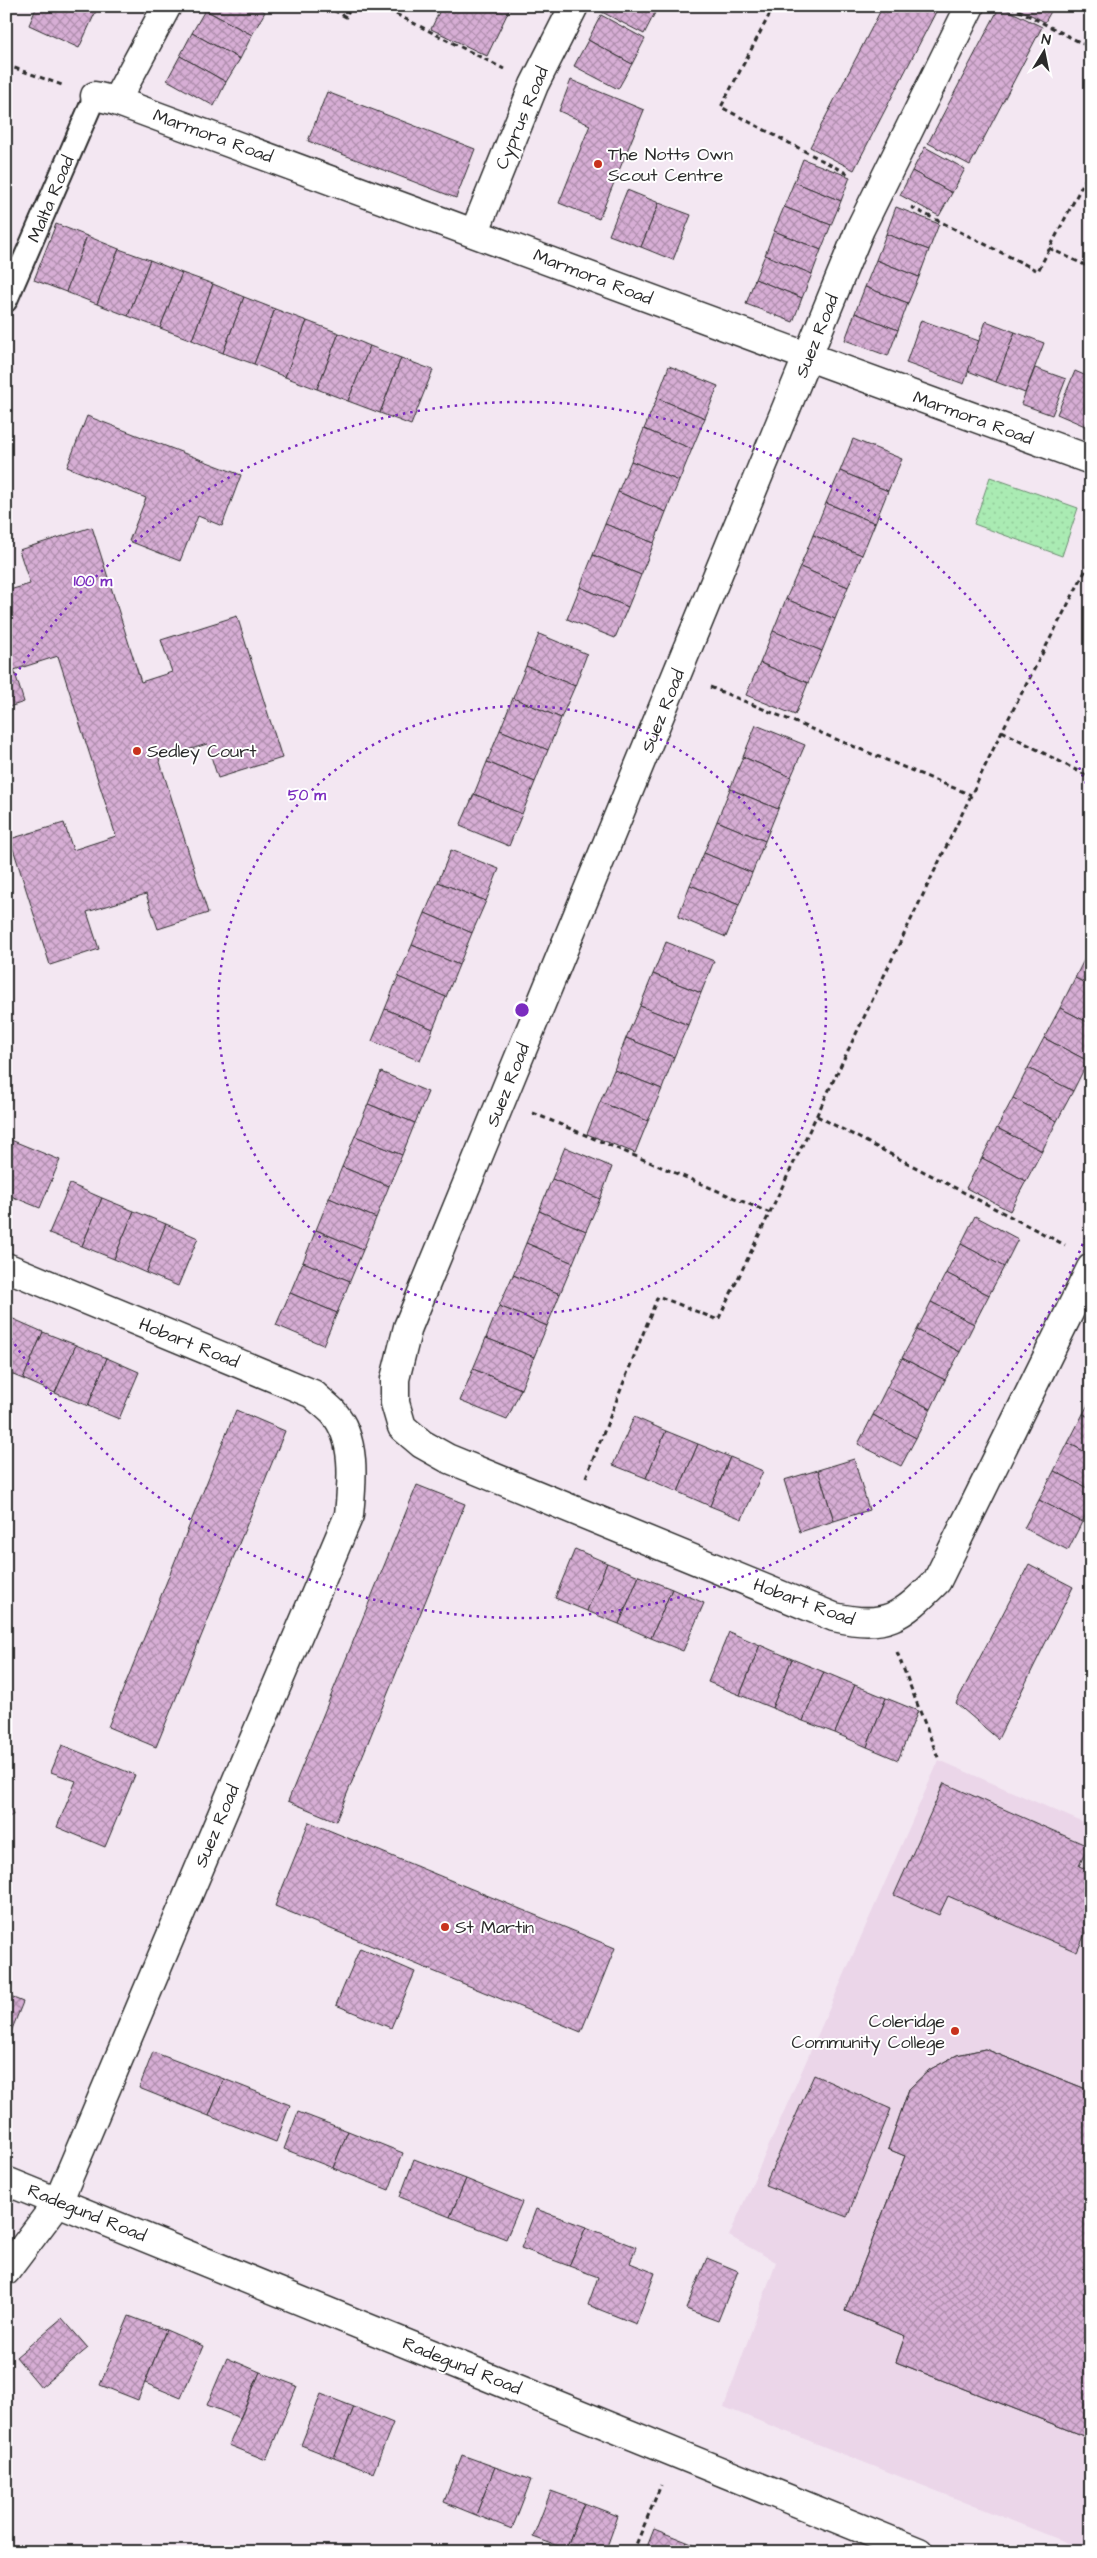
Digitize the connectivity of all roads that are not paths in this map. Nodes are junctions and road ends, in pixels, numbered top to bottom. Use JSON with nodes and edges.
{"nodes":[{"id":1,"x":167,"y":6,"type":"edge"},
{"id":2,"x":574,"y":6,"type":"edge"},
{"id":3,"x":970,"y":6,"type":"edge"},
{"id":4,"x":105,"y":98,"type":"junction"},
{"id":5,"x":475,"y":231,"type":"junction"},
{"id":6,"x":6,"y":301,"type":"edge"},
{"id":7,"x":808,"y":358,"type":"junction"},
{"id":8,"x":1091,"y":460,"type":"edge"},
{"id":9,"x":1082,"y":1259,"type":"edge"},
{"id":10,"x":6,"y":1267,"type":"edge"},
{"id":11,"x":402,"y":1427,"type":"joint"},
{"id":12,"x":349,"y":1445,"type":"joint"},
{"id":13,"x":6,"y":2181,"type":"edge"},
{"id":14,"x":58,"y":2202,"type":"junction"},
{"id":15,"x":6,"y":2271,"type":"edge"},
{"id":16,"x":918,"y":2552,"type":"edge"}],
"edges":[{"from":1,"to":4,"type":"street","name":"Malta Road"},
{"from":2,"to":5,"type":"street","name":"Cyprus Road"},
{"from":3,"to":7,"type":"street","name":"Suez Road"},
{"from":4,"to":5,"type":"street","name":"Marmora Road"},
{"from":4,"to":6,"type":"lane","name":"Malta Road"},
{"from":5,"to":7,"type":"street","name":"Marmora Road"},
{"from":7,"to":8,"type":"street","name":"Marmora Road"},
{"from":7,"to":11,"type":"street","name":"Suez Road"},
{"from":9,"to":11,"type":"street","name":"Hobart Road"},
{"from":10,"to":12,"type":"street","name":"Hobart Road"},
{"from":12,"to":14,"type":"street","name":"Suez Road"},
{"from":13,"to":14,"type":"street","name":"Radegund Road"},
{"from":14,"to":15,"type":"street","name":"Suez Road"},
{"from":14,"to":16,"type":"street","name":"Radegund Road"}]}
